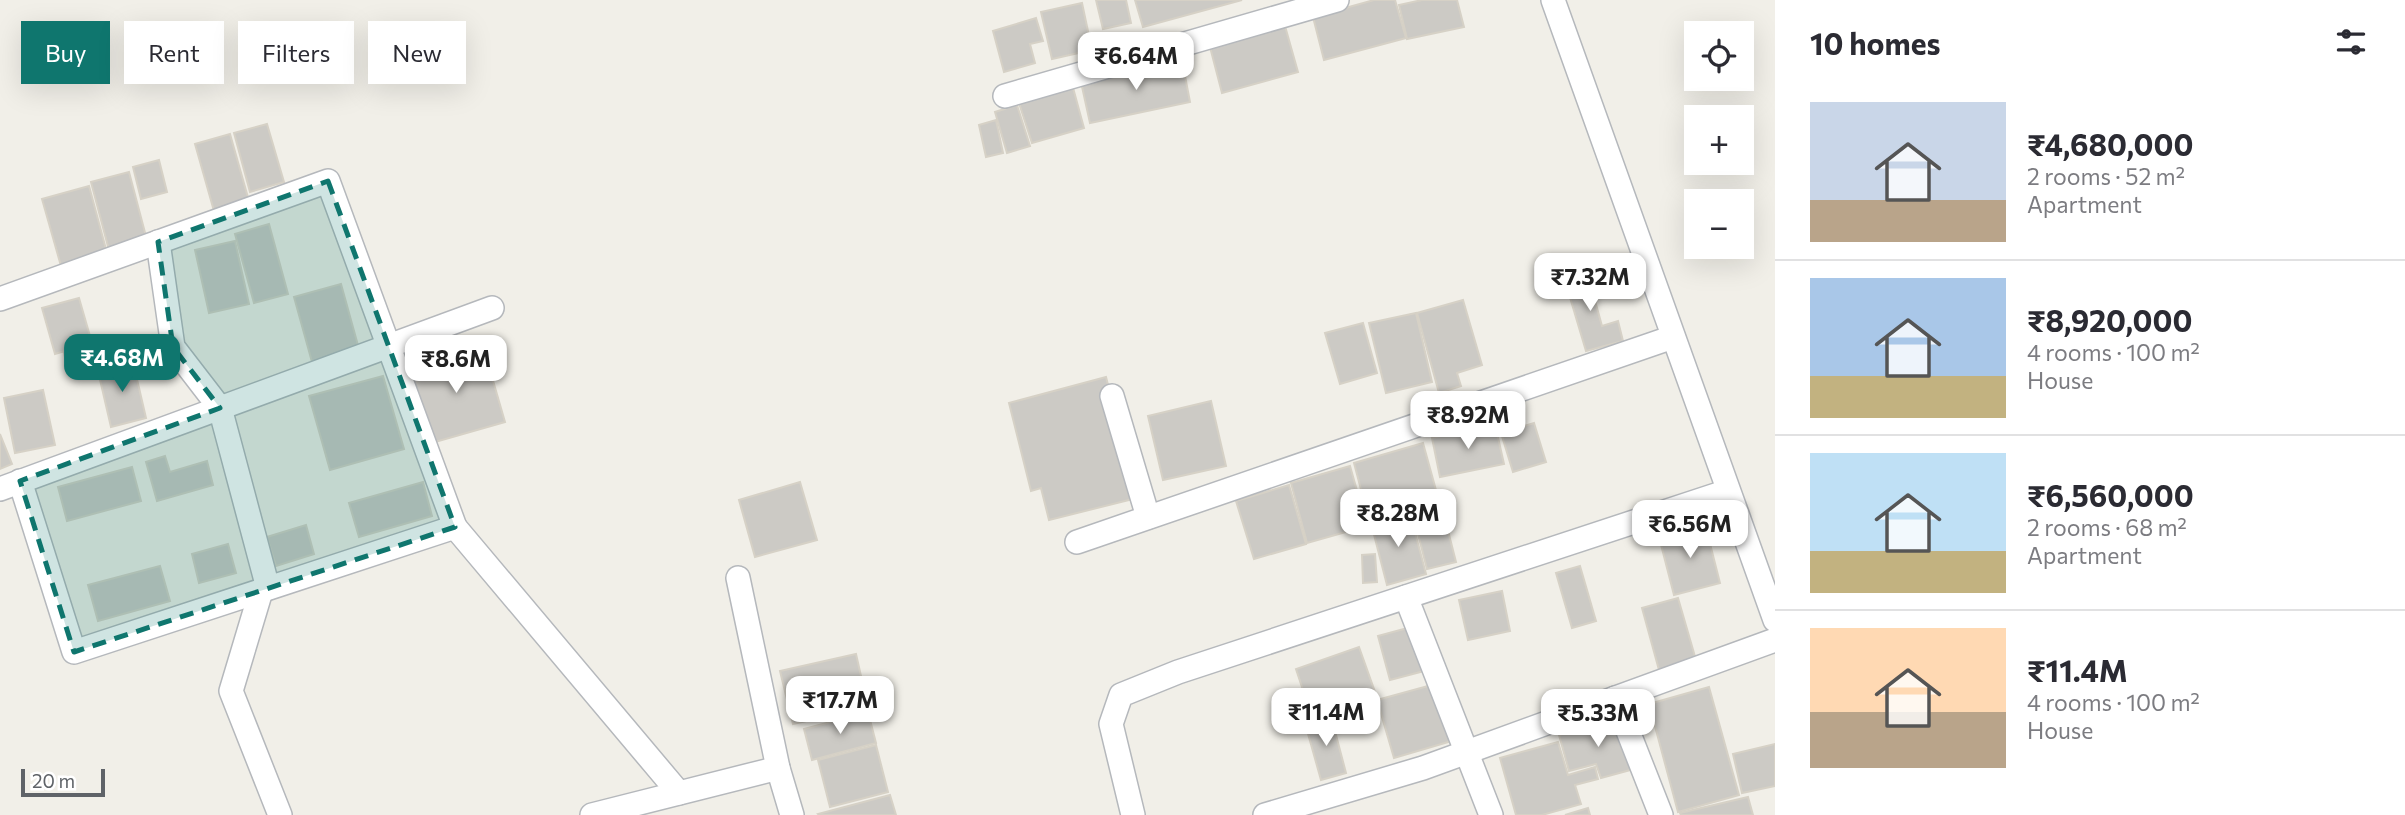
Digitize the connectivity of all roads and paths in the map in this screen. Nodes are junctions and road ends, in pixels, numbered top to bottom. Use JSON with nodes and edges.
{"nodes":[{"id":1,"x":1337,"y":0,"type":"edge"},
{"id":2,"x":1553,"y":0,"type":"edge"},
{"id":3,"x":1005,"y":96,"type":"dead end"},
{"id":4,"x":158,"y":242,"type":"junction"},
{"id":5,"x":0,"y":299,"type":"edge"},
{"id":6,"x":492,"y":308,"type":"dead end"},
{"id":7,"x":1674,"y":337,"type":"junction"},
{"id":8,"x":387,"y":347,"type":"junction"},
{"id":9,"x":1112,"y":396,"type":"dead end"},
{"id":10,"x":220,"y":408,"type":"junction"},
{"id":11,"x":10,"y":485,"type":"edge"},
{"id":12,"x":1728,"y":491,"type":"junction"},
{"id":13,"x":1149,"y":517,"type":"junction"},
{"id":14,"x":455,"y":527,"type":"junction"},
{"id":15,"x":1077,"y":542,"type":"dead end"},
{"id":16,"x":738,"y":578,"type":"dead end"},
{"id":17,"x":264,"y":590,"type":"junction"},
{"id":18,"x":1406,"y":597,"type":"junction"},
{"id":19,"x":1775,"y":620,"type":"edge"},
{"id":20,"x":1775,"y":639,"type":"edge"},
{"id":21,"x":1615,"y":698,"type":"junction"},
{"id":22,"x":1468,"y":752,"type":"junction"},
{"id":23,"x":778,"y":768,"type":"junction"},
{"id":24,"x":679,"y":793,"type":"junction"},
{"id":25,"x":280,"y":815,"type":"edge"},
{"id":26,"x":592,"y":815,"type":"edge"},
{"id":27,"x":792,"y":815,"type":"edge"},
{"id":28,"x":1133,"y":815,"type":"edge"},
{"id":29,"x":1265,"y":815,"type":"edge"},
{"id":30,"x":1491,"y":815,"type":"edge"},
{"id":31,"x":1661,"y":815,"type":"edge"}],
"edges":[{"from":1,"to":3,"type":"street"},
{"from":2,"to":7,"type":"street"},
{"from":4,"to":5,"type":"street"},
{"from":4,"to":8,"type":"street"},
{"from":4,"to":10,"type":"street"},
{"from":6,"to":8,"type":"street"},
{"from":7,"to":12,"type":"street"},
{"from":7,"to":13,"type":"street"},
{"from":8,"to":10,"type":"street"},
{"from":8,"to":14,"type":"street"},
{"from":9,"to":13,"type":"street"},
{"from":10,"to":11,"type":"street"},
{"from":10,"to":17,"type":"street"},
{"from":11,"to":17,"type":"street"},
{"from":12,"to":18,"type":"street"},
{"from":12,"to":19,"type":"street"},
{"from":13,"to":15,"type":"street"},
{"from":14,"to":17,"type":"street"},
{"from":14,"to":24,"type":"street"},
{"from":16,"to":23,"type":"street"},
{"from":17,"to":25,"type":"street"},
{"from":18,"to":22,"type":"street"},
{"from":18,"to":28,"type":"street"},
{"from":20,"to":21,"type":"street"},
{"from":21,"to":22,"type":"street"},
{"from":21,"to":31,"type":"street"},
{"from":22,"to":29,"type":"street"},
{"from":22,"to":30,"type":"street"},
{"from":23,"to":24,"type":"street"},
{"from":23,"to":27,"type":"street"},
{"from":24,"to":26,"type":"street"}]}
